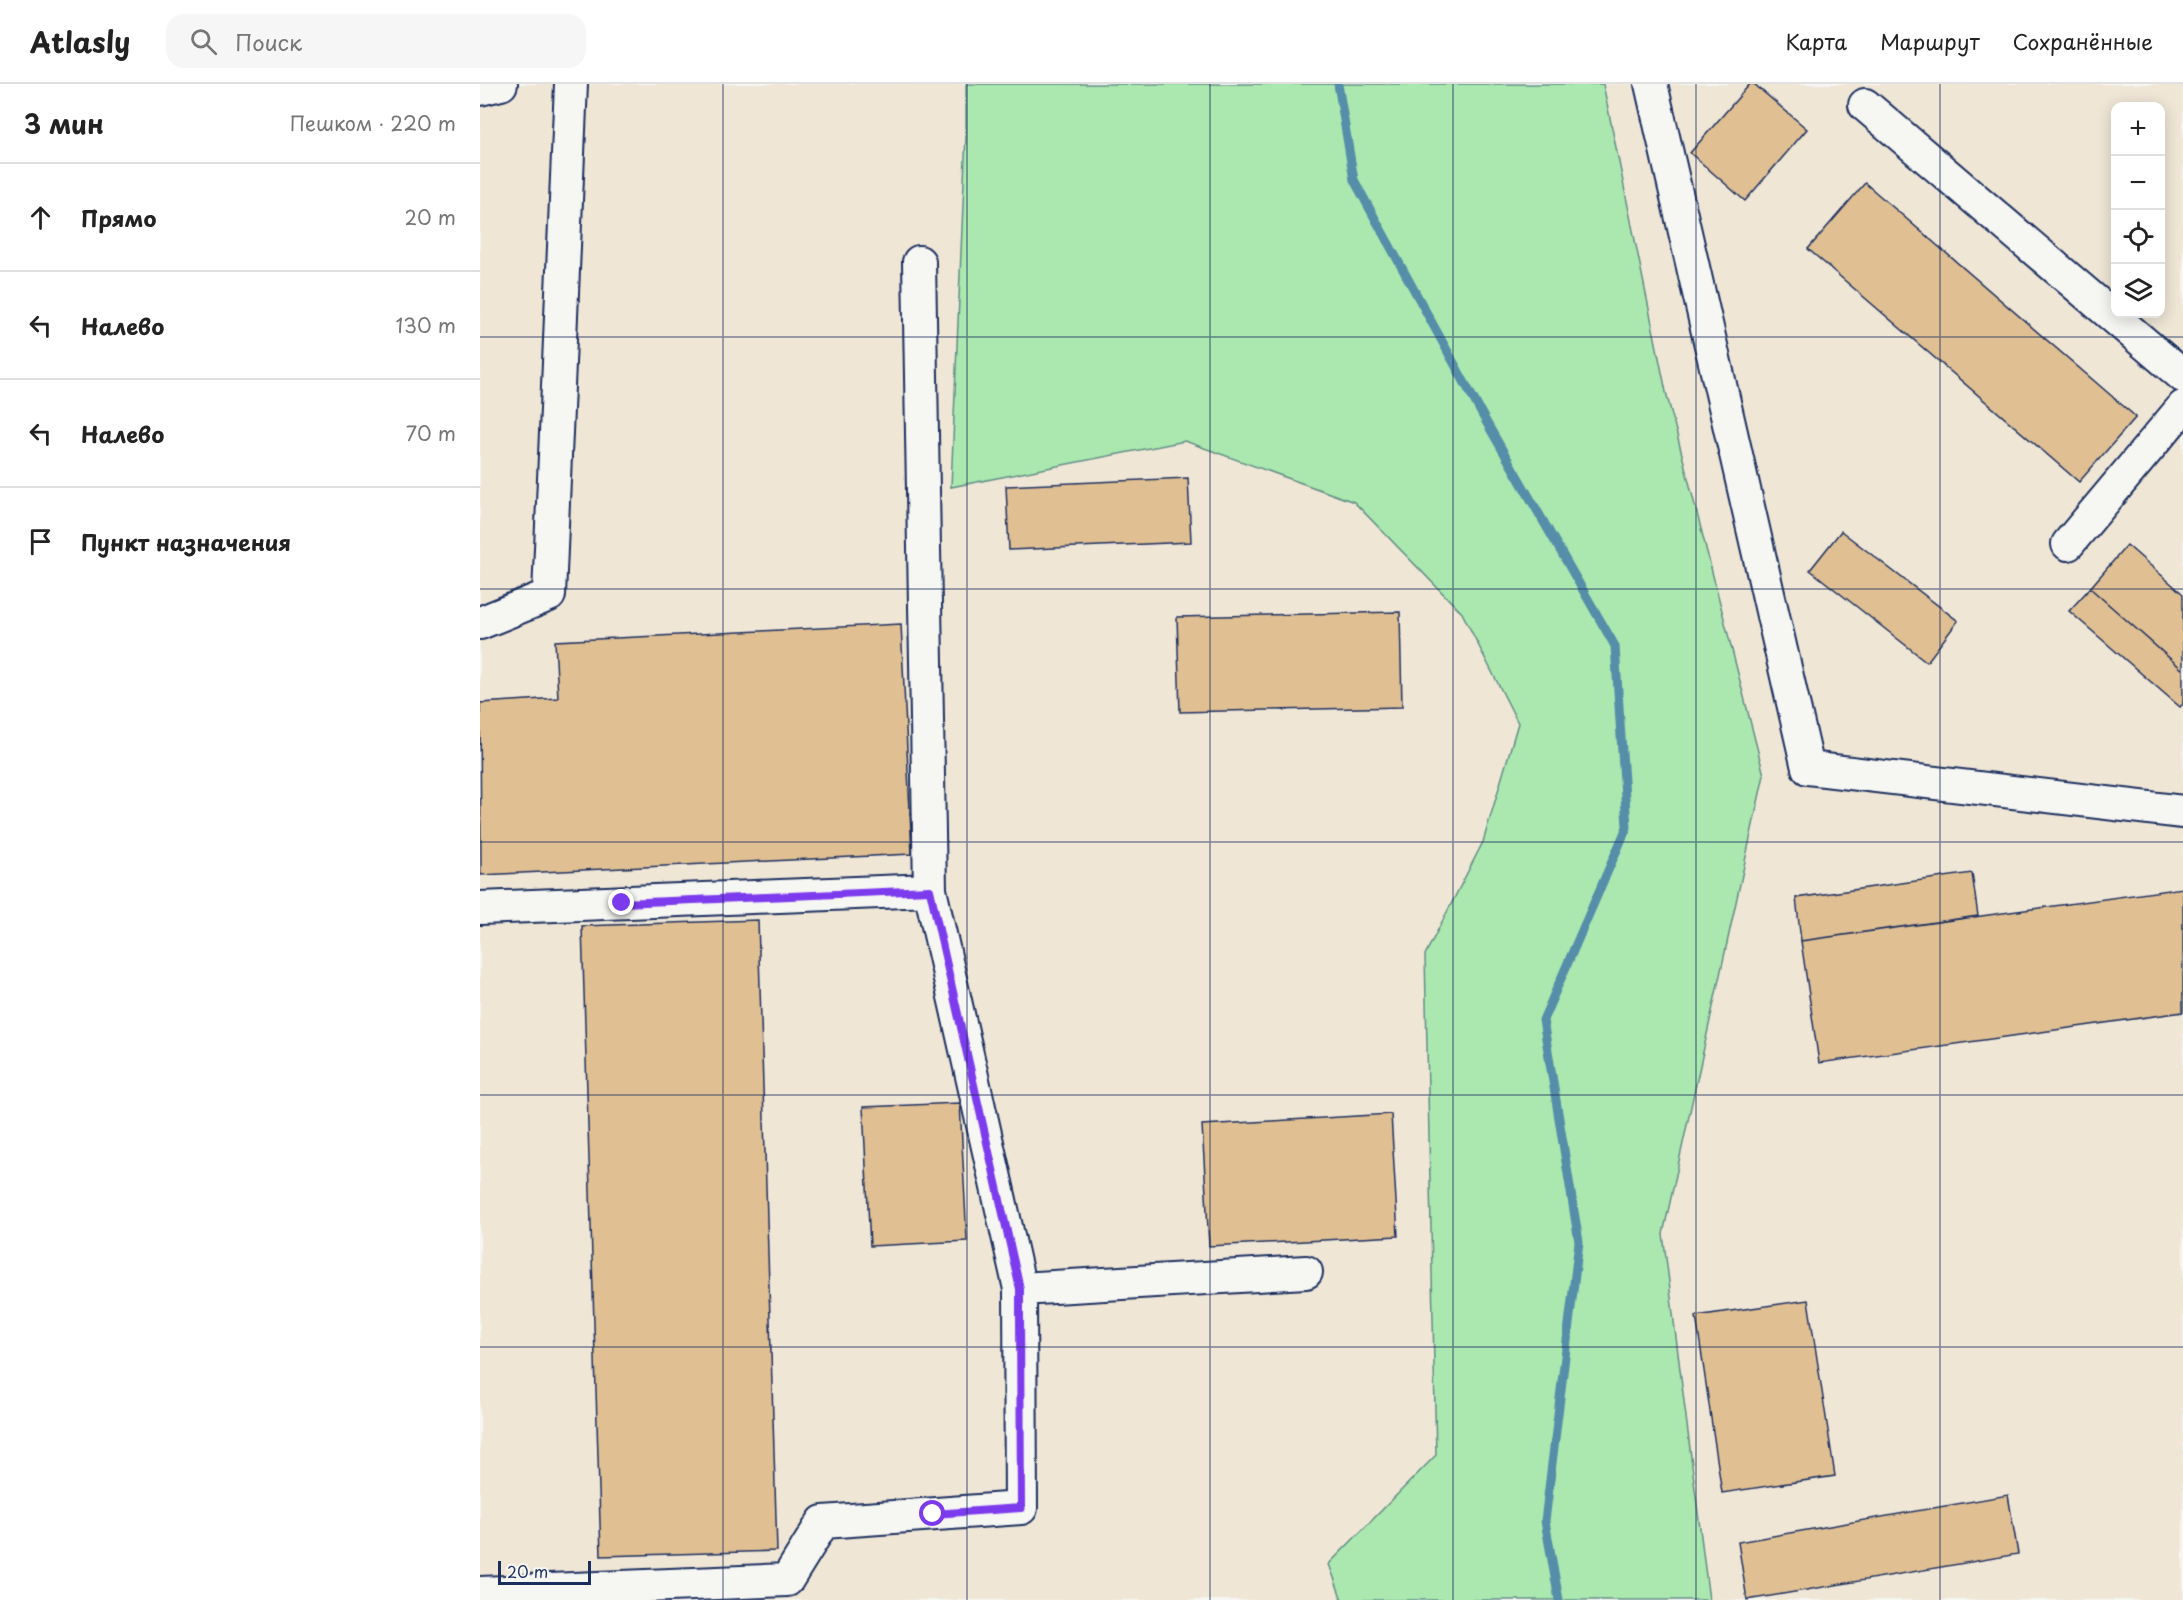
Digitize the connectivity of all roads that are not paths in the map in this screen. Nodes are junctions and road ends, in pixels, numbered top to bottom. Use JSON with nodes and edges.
{"nodes":[{"id":1,"x":501,"y":84,"type":"edge"},
{"id":2,"x":571,"y":84,"type":"edge"},
{"id":3,"x":1651,"y":84,"type":"edge"},
{"id":4,"x":480,"y":89,"type":"edge"},
{"id":5,"x":1865,"y":105,"type":"dead end"},
{"id":6,"x":919,"y":262,"type":"dead end"},
{"id":7,"x":2183,"y":376,"type":"edge"},
{"id":8,"x":2183,"y":407,"type":"edge"},
{"id":9,"x":2067,"y":544,"type":"dead end"},
{"id":10,"x":480,"y":623,"type":"edge"},
{"id":11,"x":2183,"y":812,"type":"edge"},
{"id":12,"x":930,"y":890,"type":"junction"},
{"id":13,"x":480,"y":908,"type":"edge"},
{"id":14,"x":1306,"y":1272,"type":"dead end"},
{"id":15,"x":1020,"y":1289,"type":"junction"},
{"id":16,"x":480,"y":1593,"type":"edge"}],
"edges":[{"from":1,"to":4,"type":"lane"},
{"from":2,"to":10,"type":"lane"},
{"from":3,"to":11,"type":"lane"},
{"from":5,"to":7,"type":"lane"},
{"from":6,"to":12,"type":"lane"},
{"from":8,"to":9,"type":"lane"},
{"from":12,"to":13,"type":"lane"},
{"from":12,"to":15,"type":"lane"},
{"from":14,"to":15,"type":"lane"},
{"from":15,"to":16,"type":"lane"}]}
